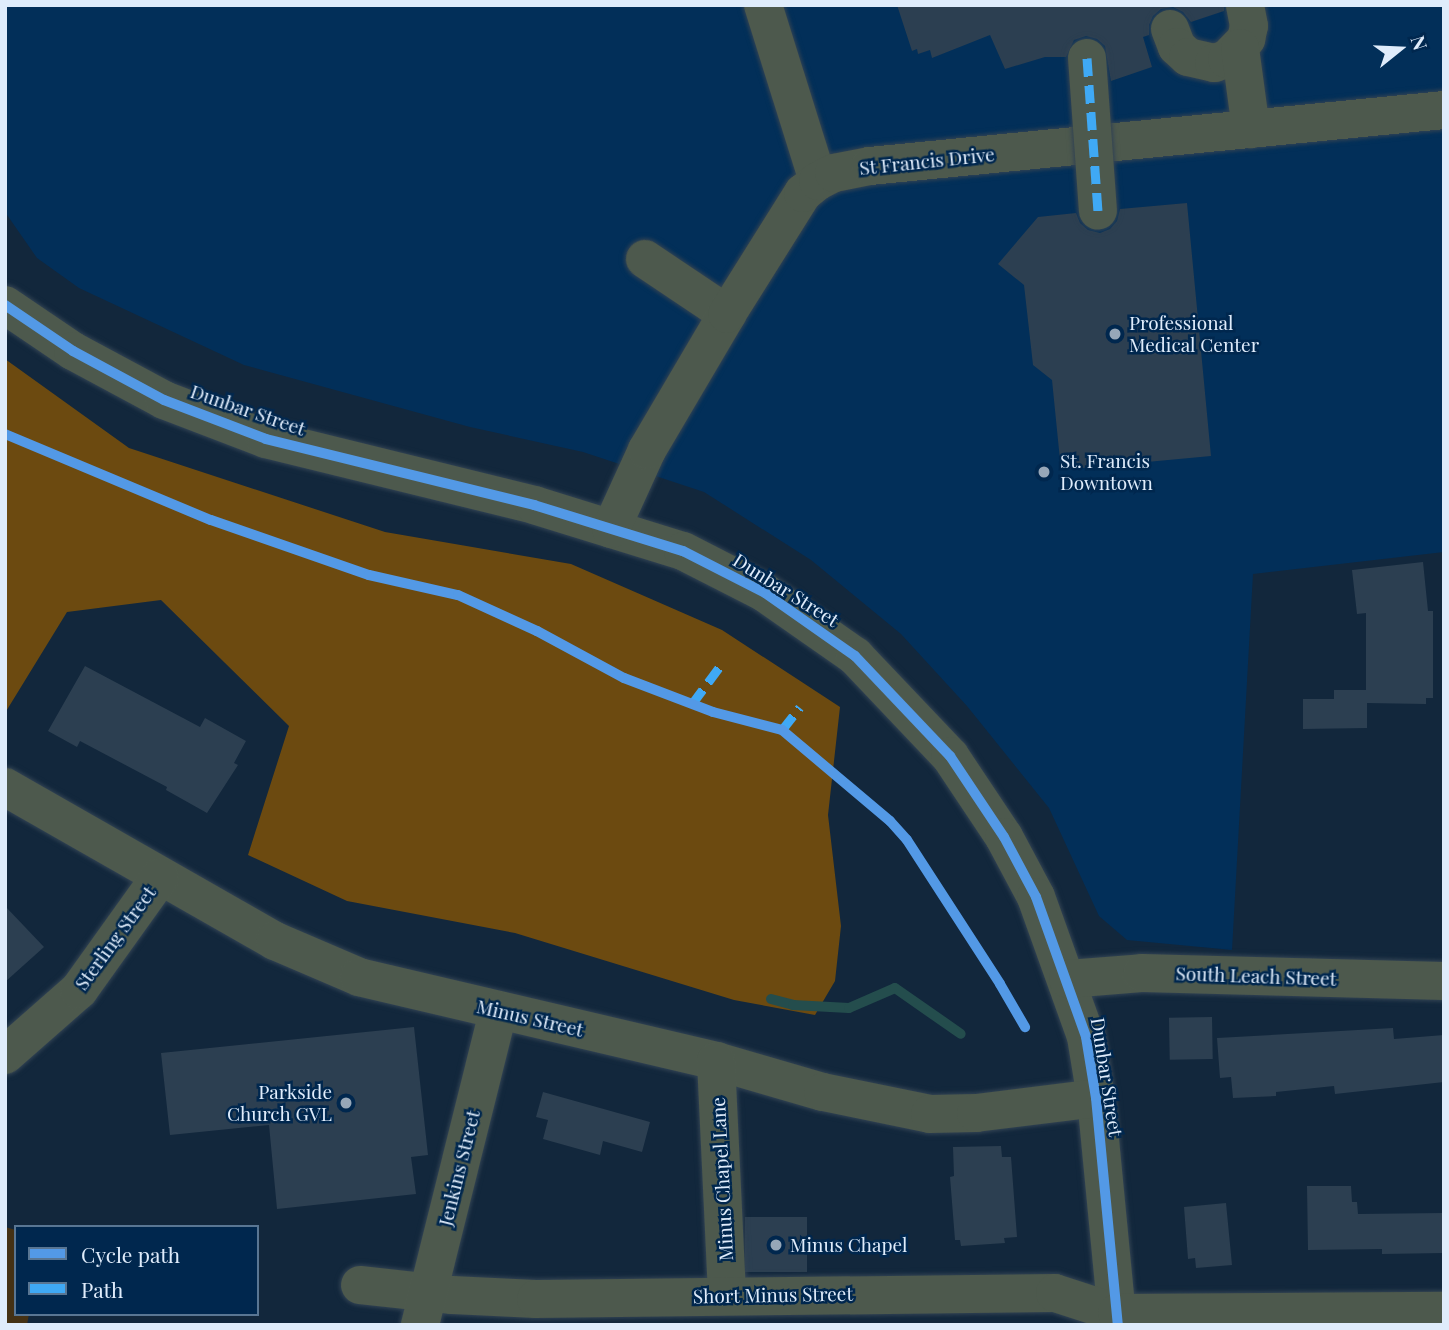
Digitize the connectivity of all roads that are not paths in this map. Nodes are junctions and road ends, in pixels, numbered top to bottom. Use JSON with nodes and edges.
{"nodes":[{"id":1,"x":763,"y":5,"type":"edge"},
{"id":2,"x":1251,"y":18,"type":"edge"},
{"id":3,"x":1170,"y":29,"type":"dead end"},
{"id":4,"x":1087,"y":58,"type":"dead end"},
{"id":5,"x":1444,"y":110,"type":"edge"},
{"id":6,"x":1251,"y":129,"type":"junction"},
{"id":7,"x":818,"y":181,"type":"junction"},
{"id":8,"x":1098,"y":211,"type":"dead end"},
{"id":9,"x":645,"y":259,"type":"dead end"},
{"id":10,"x":5,"y":305,"type":"edge"},
{"id":11,"x":727,"y":314,"type":"junction"},
{"id":12,"x":611,"y":529,"type":"junction"},
{"id":13,"x":5,"y":787,"type":"edge"},
{"id":14,"x":160,"y":877,"type":"junction"},
{"id":15,"x":1068,"y":979,"type":"junction"},
{"id":16,"x":1444,"y":981,"type":"edge"},
{"id":17,"x":498,"y":1011,"type":"junction"},
{"id":18,"x":5,"y":1055,"type":"edge"},
{"id":19,"x":716,"y":1061,"type":"junction"},
{"id":20,"x":1096,"y":1098,"type":"junction"},
{"id":21,"x":360,"y":1285,"type":"dead end"},
{"id":22,"x":727,"y":1296,"type":"junction"},
{"id":23,"x":423,"y":1308,"type":"edge"},
{"id":24,"x":1444,"y":1311,"type":"edge"},
{"id":25,"x":1117,"y":1319,"type":"edge"}],
"edges":[{"from":1,"to":7,"type":"street"},
{"from":2,"to":3,"type":"street"},
{"from":2,"to":6,"type":"street"},
{"from":4,"to":8,"type":"street","bridge":true},
{"from":5,"to":6,"type":"street","name":"St Francis Drive"},
{"from":6,"to":7,"type":"street","name":"St Francis Drive"},
{"from":7,"to":11,"type":"street","name":"St Francis Drive"},
{"from":9,"to":11,"type":"street"},
{"from":10,"to":12,"type":"street","name":"Dunbar Street"},
{"from":11,"to":12,"type":"street","name":"St Francis Drive"},
{"from":12,"to":15,"type":"street","name":"Dunbar Street"},
{"from":13,"to":14,"type":"street","name":"Minus Street"},
{"from":14,"to":17,"type":"street","name":"Minus Street"},
{"from":14,"to":18,"type":"street","name":"Sterling Street"},
{"from":15,"to":16,"type":"street","name":"South Leach Street"},
{"from":15,"to":20,"type":"street","name":"Dunbar Street"},
{"from":17,"to":19,"type":"street","name":"Minus Street"},
{"from":17,"to":23,"type":"street","name":"Jenkins Street"},
{"from":19,"to":20,"type":"street","name":"Minus Street"},
{"from":19,"to":22,"type":"street","name":"Minus Chapel Lane"},
{"from":20,"to":25,"type":"street","name":"Dunbar Street"},
{"from":21,"to":23,"type":"street","name":"Short Minus Street"},
{"from":22,"to":23,"type":"street","name":"Short Minus Street"},
{"from":22,"to":25,"type":"street","name":"Short Minus Street"},
{"from":24,"to":25,"type":"street","name":"Short Minus Street"}]}
